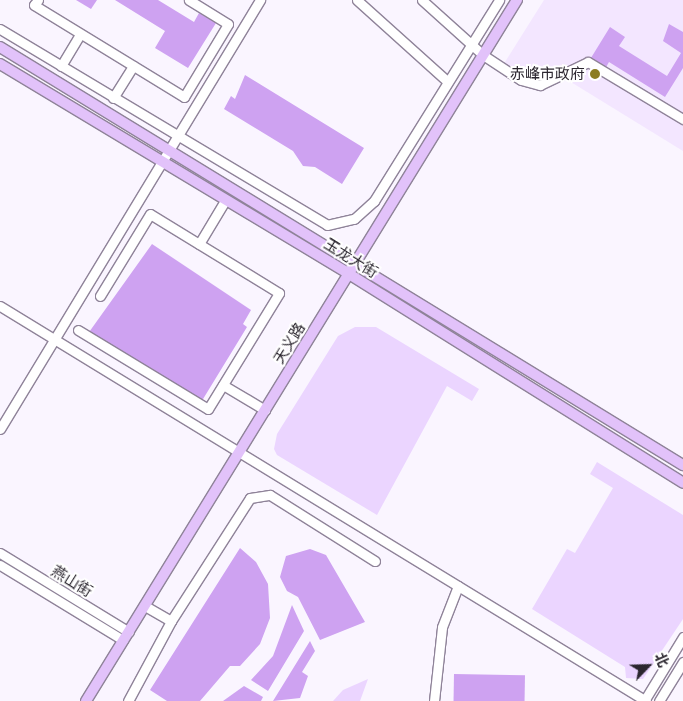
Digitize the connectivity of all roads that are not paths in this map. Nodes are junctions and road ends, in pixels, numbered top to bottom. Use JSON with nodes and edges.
{"nodes":[{"id":1,"x":38,"y":0,"type":"edge"},
{"id":2,"x":189,"y":0,"type":"edge"},
{"id":3,"x":260,"y":0,"type":"edge"},
{"id":4,"x":357,"y":0,"type":"edge"},
{"id":5,"x":422,"y":0,"type":"edge"},
{"id":6,"x":500,"y":0,"type":"edge"},
{"id":7,"x":517,"y":0,"type":"edge"},
{"id":8,"x":0,"y":28,"type":"edge"},
{"id":9,"x":80,"y":34,"type":"junction"},
{"id":10,"x":472,"y":45,"type":"junction"},
{"id":11,"x":0,"y":47,"type":"edge"},
{"id":12,"x":483,"y":55,"type":"junction"},
{"id":13,"x":0,"y":64,"type":"edge"},
{"id":14,"x":61,"y":66,"type":"junction"},
{"id":15,"x":133,"y":66,"type":"junction"},
{"id":16,"x":448,"y":82,"type":"junction"},
{"id":17,"x":113,"y":98,"type":"junction"},
{"id":18,"x":683,"y":119,"type":"edge"},
{"id":19,"x":178,"y":137,"type":"junction"},
{"id":20,"x":170,"y":151,"type":"junction"},
{"id":21,"x":163,"y":161,"type":"junction"},
{"id":22,"x":226,"y":199,"type":"junction"},
{"id":23,"x":199,"y":244,"type":"junction"},
{"id":24,"x":356,"y":263,"type":"junction"},
{"id":25,"x":349,"y":274,"type":"junction"},
{"id":26,"x":100,"y":296,"type":"dead end"},
{"id":27,"x":0,"y":306,"type":"edge"},
{"id":28,"x":78,"y":330,"type":"dead end"},
{"id":29,"x":54,"y":341,"type":"junction"},
{"id":30,"x":223,"y":385,"type":"junction"},
{"id":31,"x":265,"y":410,"type":"junction"},
{"id":32,"x":0,"y":429,"type":"edge"},
{"id":33,"x":239,"y":452,"type":"junction"},
{"id":34,"x":683,"y":465,"type":"edge"},
{"id":35,"x":683,"y":483,"type":"edge"},
{"id":36,"x":0,"y":553,"type":"edge"},
{"id":37,"x":375,"y":561,"type":"dead end"},
{"id":38,"x":0,"y":565,"type":"edge"},
{"id":39,"x":458,"y":586,"type":"junction"},
{"id":40,"x":145,"y":606,"type":"junction"},
{"id":41,"x":171,"y":622,"type":"junction"},
{"id":42,"x":126,"y":636,"type":"junction"},
{"id":43,"x":683,"y":637,"type":"edge"},
{"id":44,"x":683,"y":662,"type":"edge"},
{"id":45,"x":86,"y":701,"type":"edge"},
{"id":46,"x":128,"y":701,"type":"edge"},
{"id":47,"x":434,"y":701,"type":"edge"},
{"id":48,"x":645,"y":701,"type":"edge"},
{"id":49,"x":659,"y":701,"type":"edge"}],
"edges":[{"from":1,"to":9,"type":"street"},
{"from":2,"to":15,"type":"street"},
{"from":3,"to":19,"type":"street"},
{"from":4,"to":16,"type":"street"},
{"from":5,"to":10,"type":"street"},
{"from":6,"to":10,"type":"street"},
{"from":7,"to":12,"type":"main road","name":"天义路"},
{"from":8,"to":14,"type":"street"},
{"from":9,"to":14,"type":"street"},
{"from":9,"to":15,"type":"street"},
{"from":10,"to":12,"type":"street"},
{"from":10,"to":16,"type":"street"},
{"from":11,"to":20,"type":"main road","name":"玉龙大街"},
{"from":12,"to":18,"type":"street"},
{"from":12,"to":24,"type":"main road","name":"天义路"},
{"from":13,"to":21,"type":"main road","name":"玉龙大街"},
{"from":14,"to":17,"type":"street"},
{"from":15,"to":17,"type":"street"},
{"from":16,"to":19,"type":"street"},
{"from":17,"to":19,"type":"street"},
{"from":19,"to":20,"type":"street"},
{"from":20,"to":21,"type":"street"},
{"from":20,"to":24,"type":"main road","name":"玉龙大街"},
{"from":21,"to":22,"type":"main road","name":"玉龙大街"},
{"from":21,"to":29,"type":"street"},
{"from":22,"to":23,"type":"street"},
{"from":22,"to":25,"type":"main road","name":"玉龙大街"},
{"from":23,"to":26,"type":"street"},
{"from":23,"to":30,"type":"street"},
{"from":24,"to":25,"type":"main road","name":"天义路"},
{"from":24,"to":34,"type":"main road","name":"玉龙大街"},
{"from":25,"to":31,"type":"main road","name":"天义路"},
{"from":25,"to":35,"type":"main road","name":"玉龙大街"},
{"from":27,"to":29,"type":"street"},
{"from":28,"to":30,"type":"street"},
{"from":29,"to":32,"type":"street"},
{"from":29,"to":33,"type":"street"},
{"from":30,"to":31,"type":"street"},
{"from":31,"to":33,"type":"main road","name":"天义路"},
{"from":33,"to":39,"type":"street"},
{"from":33,"to":40,"type":"main road","name":"天义路"},
{"from":36,"to":42,"type":"street","name":"燕山街"},
{"from":37,"to":41,"type":"street"},
{"from":38,"to":42,"type":"street","name":"燕山街"},
{"from":39,"to":47,"type":"street"},
{"from":39,"to":48,"type":"street"},
{"from":40,"to":41,"type":"street"},
{"from":40,"to":42,"type":"main road","name":"天义路"},
{"from":41,"to":46,"type":"street"},
{"from":42,"to":45,"type":"main road","name":"天义路"},
{"from":43,"to":48,"type":"street"},
{"from":44,"to":49,"type":"street"}]}
